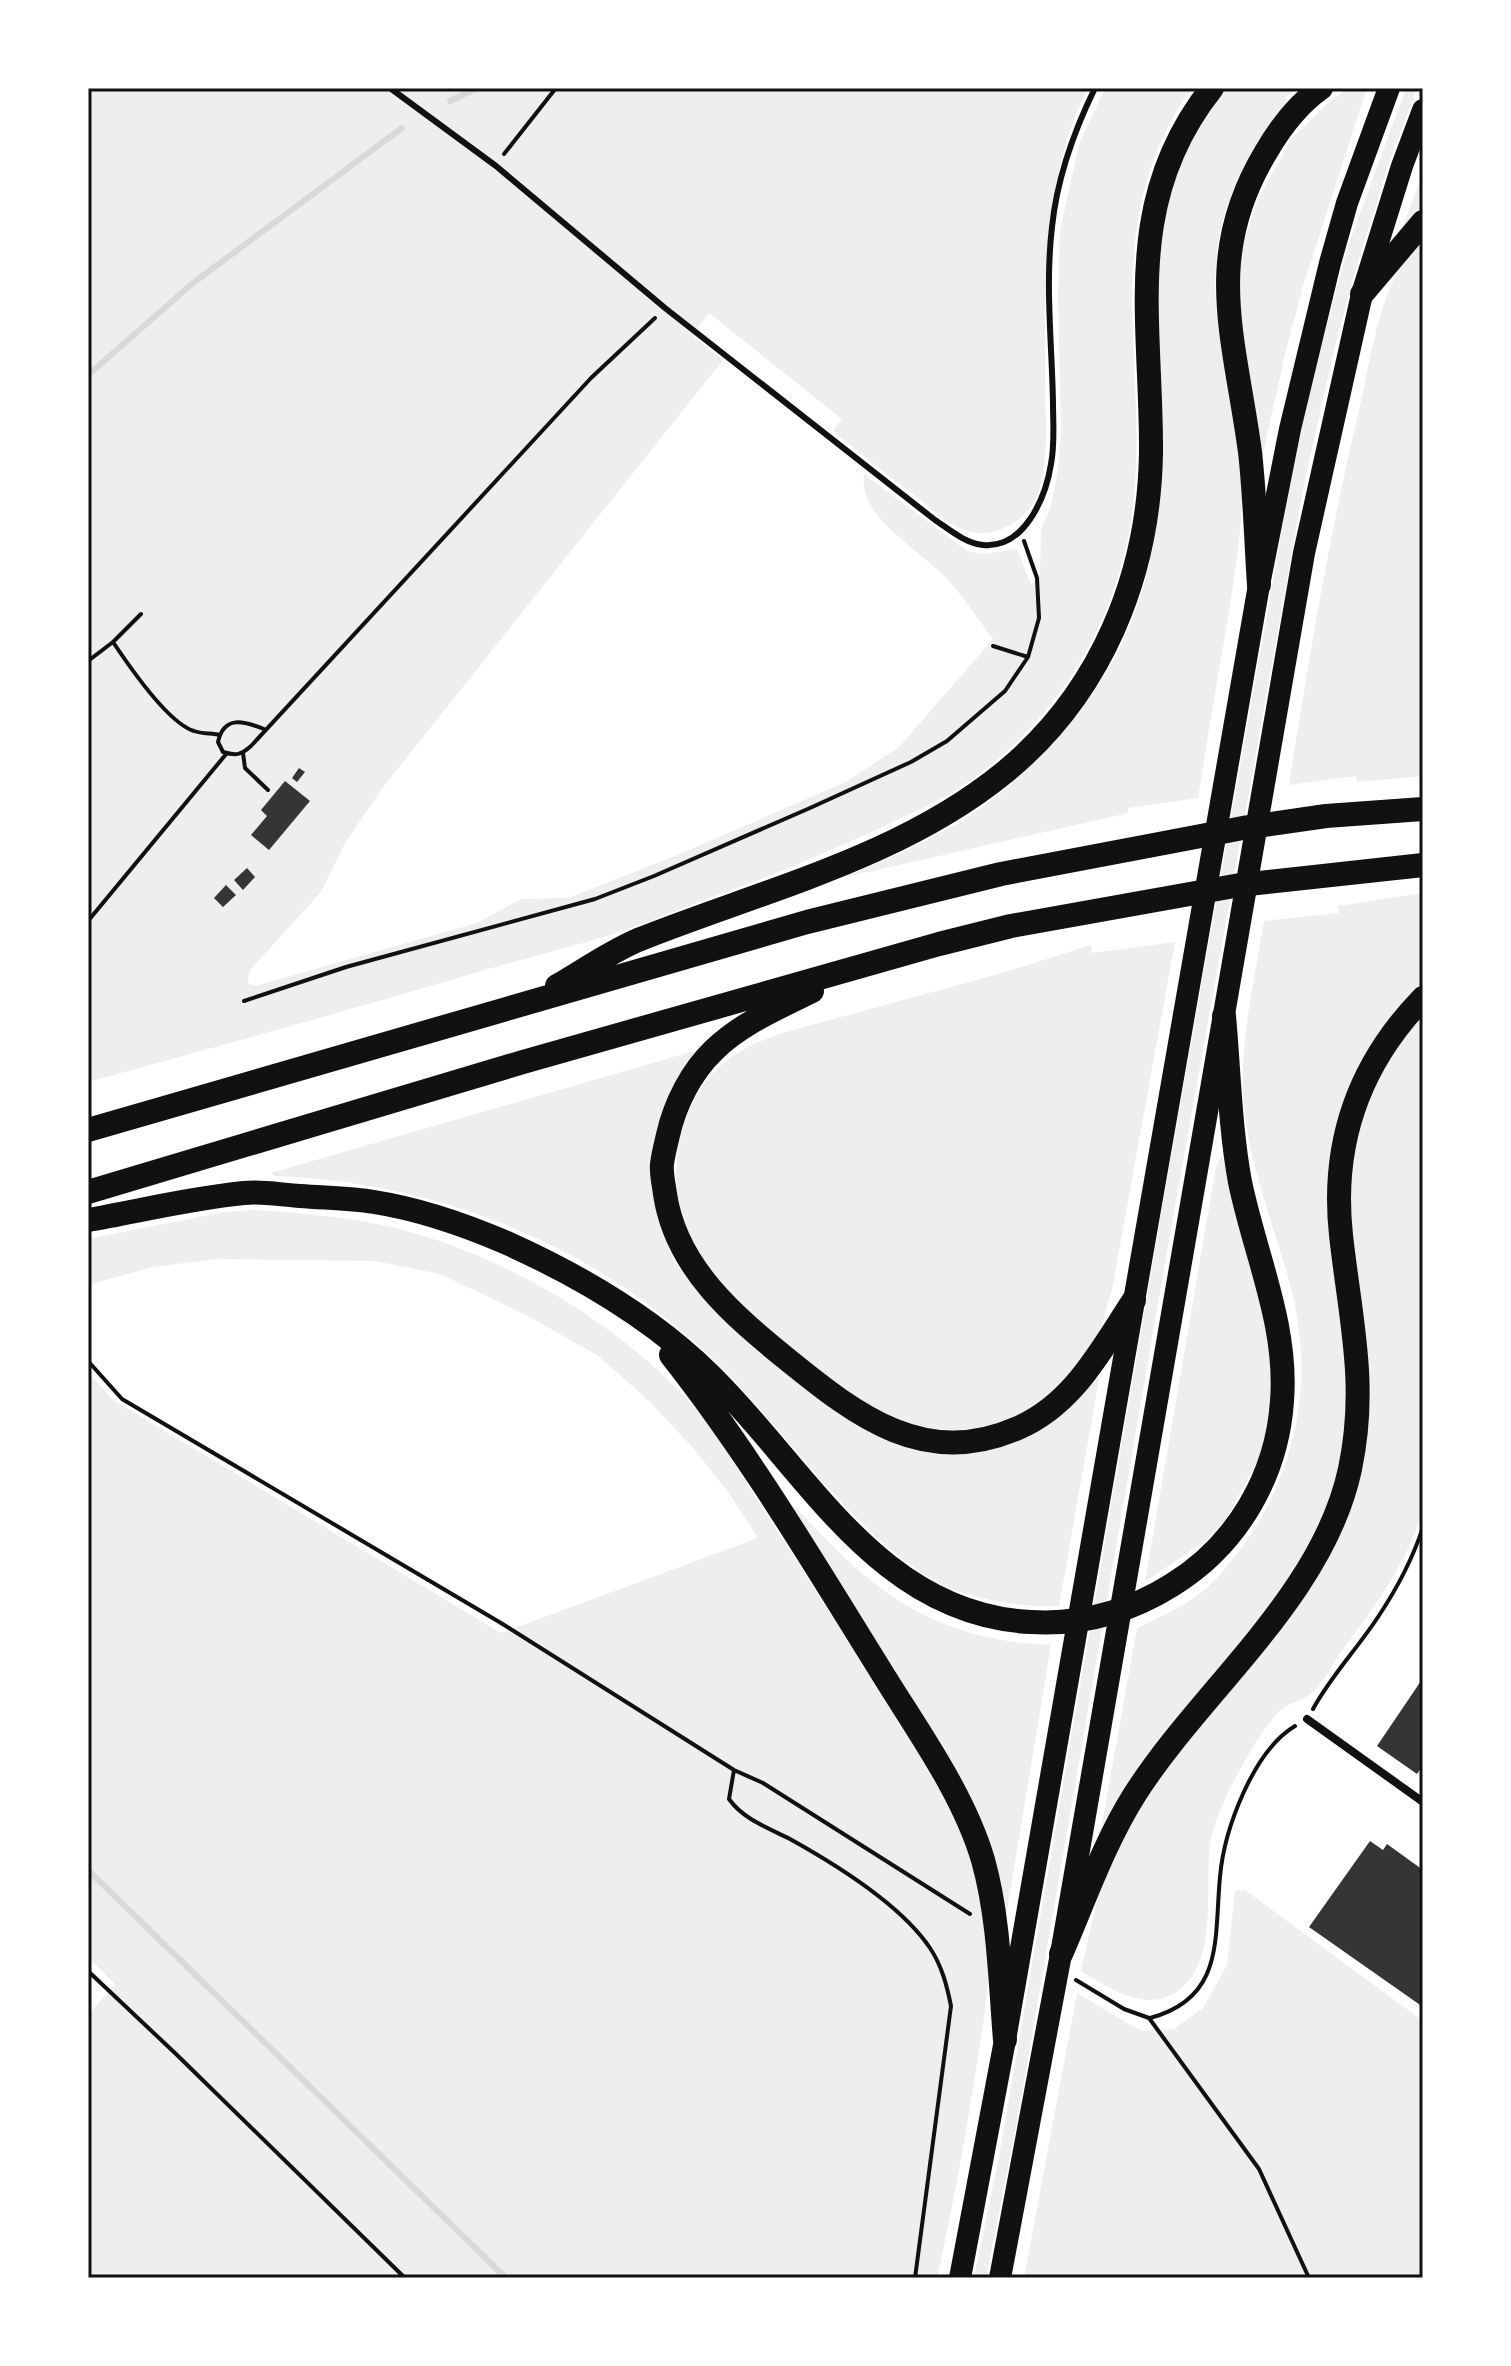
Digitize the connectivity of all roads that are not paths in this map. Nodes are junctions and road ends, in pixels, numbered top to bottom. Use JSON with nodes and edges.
{"nodes":[{"id":1,"x":390,"y":88,"type":"edge"},
{"id":2,"x":1095,"y":88,"type":"edge"},
{"id":3,"x":1212,"y":88,"type":"edge"},
{"id":4,"x":1389,"y":88,"type":"edge"},
{"id":5,"x":1317,"y":91,"type":"edge"},
{"id":6,"x":1423,"y":110,"type":"edge"},
{"id":7,"x":1423,"y":222,"type":"edge"},
{"id":8,"x":1362,"y":294,"type":"junction"},
{"id":9,"x":1259,"y":585,"type":"junction"},
{"id":10,"x":1423,"y":809,"type":"edge"},
{"id":11,"x":1423,"y":865,"type":"edge"},
{"id":12,"x":865,"y":965,"type":"junction"},
{"id":13,"x":1423,"y":998,"type":"edge"},
{"id":14,"x":522,"y":1006,"type":"junction"},
{"id":15,"x":1224,"y":1016,"type":"junction"},
{"id":16,"x":88,"y":1130,"type":"edge"},
{"id":17,"x":88,"y":1192,"type":"edge"},
{"id":18,"x":88,"y":1220,"type":"edge"},
{"id":19,"x":1134,"y":1300,"type":"junction"},
{"id":20,"x":647,"y":1325,"type":"junction"},
{"id":21,"x":1307,"y":1719,"type":"road end"},
{"id":22,"x":1423,"y":1802,"type":"edge"},
{"id":23,"x":1061,"y":1954,"type":"junction"},
{"id":24,"x":1005,"y":2040,"type":"junction"},
{"id":25,"x":960,"y":2278,"type":"edge"},
{"id":26,"x":1000,"y":2278,"type":"edge"}],
"edges":[{"from":1,"to":2,"type":"lane"},
{"from":3,"to":14,"type":"highway"},
{"from":4,"to":9,"type":"highway"},
{"from":5,"to":9,"type":"highway"},
{"from":6,"to":8,"type":"highway"},
{"from":7,"to":8,"type":"highway"},
{"from":8,"to":15,"type":"highway"},
{"from":9,"to":19,"type":"highway"},
{"from":10,"to":14,"type":"highway"},
{"from":11,"to":12,"type":"highway"},
{"from":12,"to":17,"type":"highway"},
{"from":12,"to":19,"type":"highway"},
{"from":13,"to":23,"type":"highway"},
{"from":14,"to":16,"type":"highway"},
{"from":15,"to":20,"type":"highway"},
{"from":15,"to":23,"type":"highway"},
{"from":18,"to":20,"type":"highway"},
{"from":19,"to":24,"type":"highway"},
{"from":20,"to":24,"type":"highway"},
{"from":21,"to":22,"type":"street"},
{"from":23,"to":26,"type":"highway"},
{"from":24,"to":25,"type":"highway"}]}
